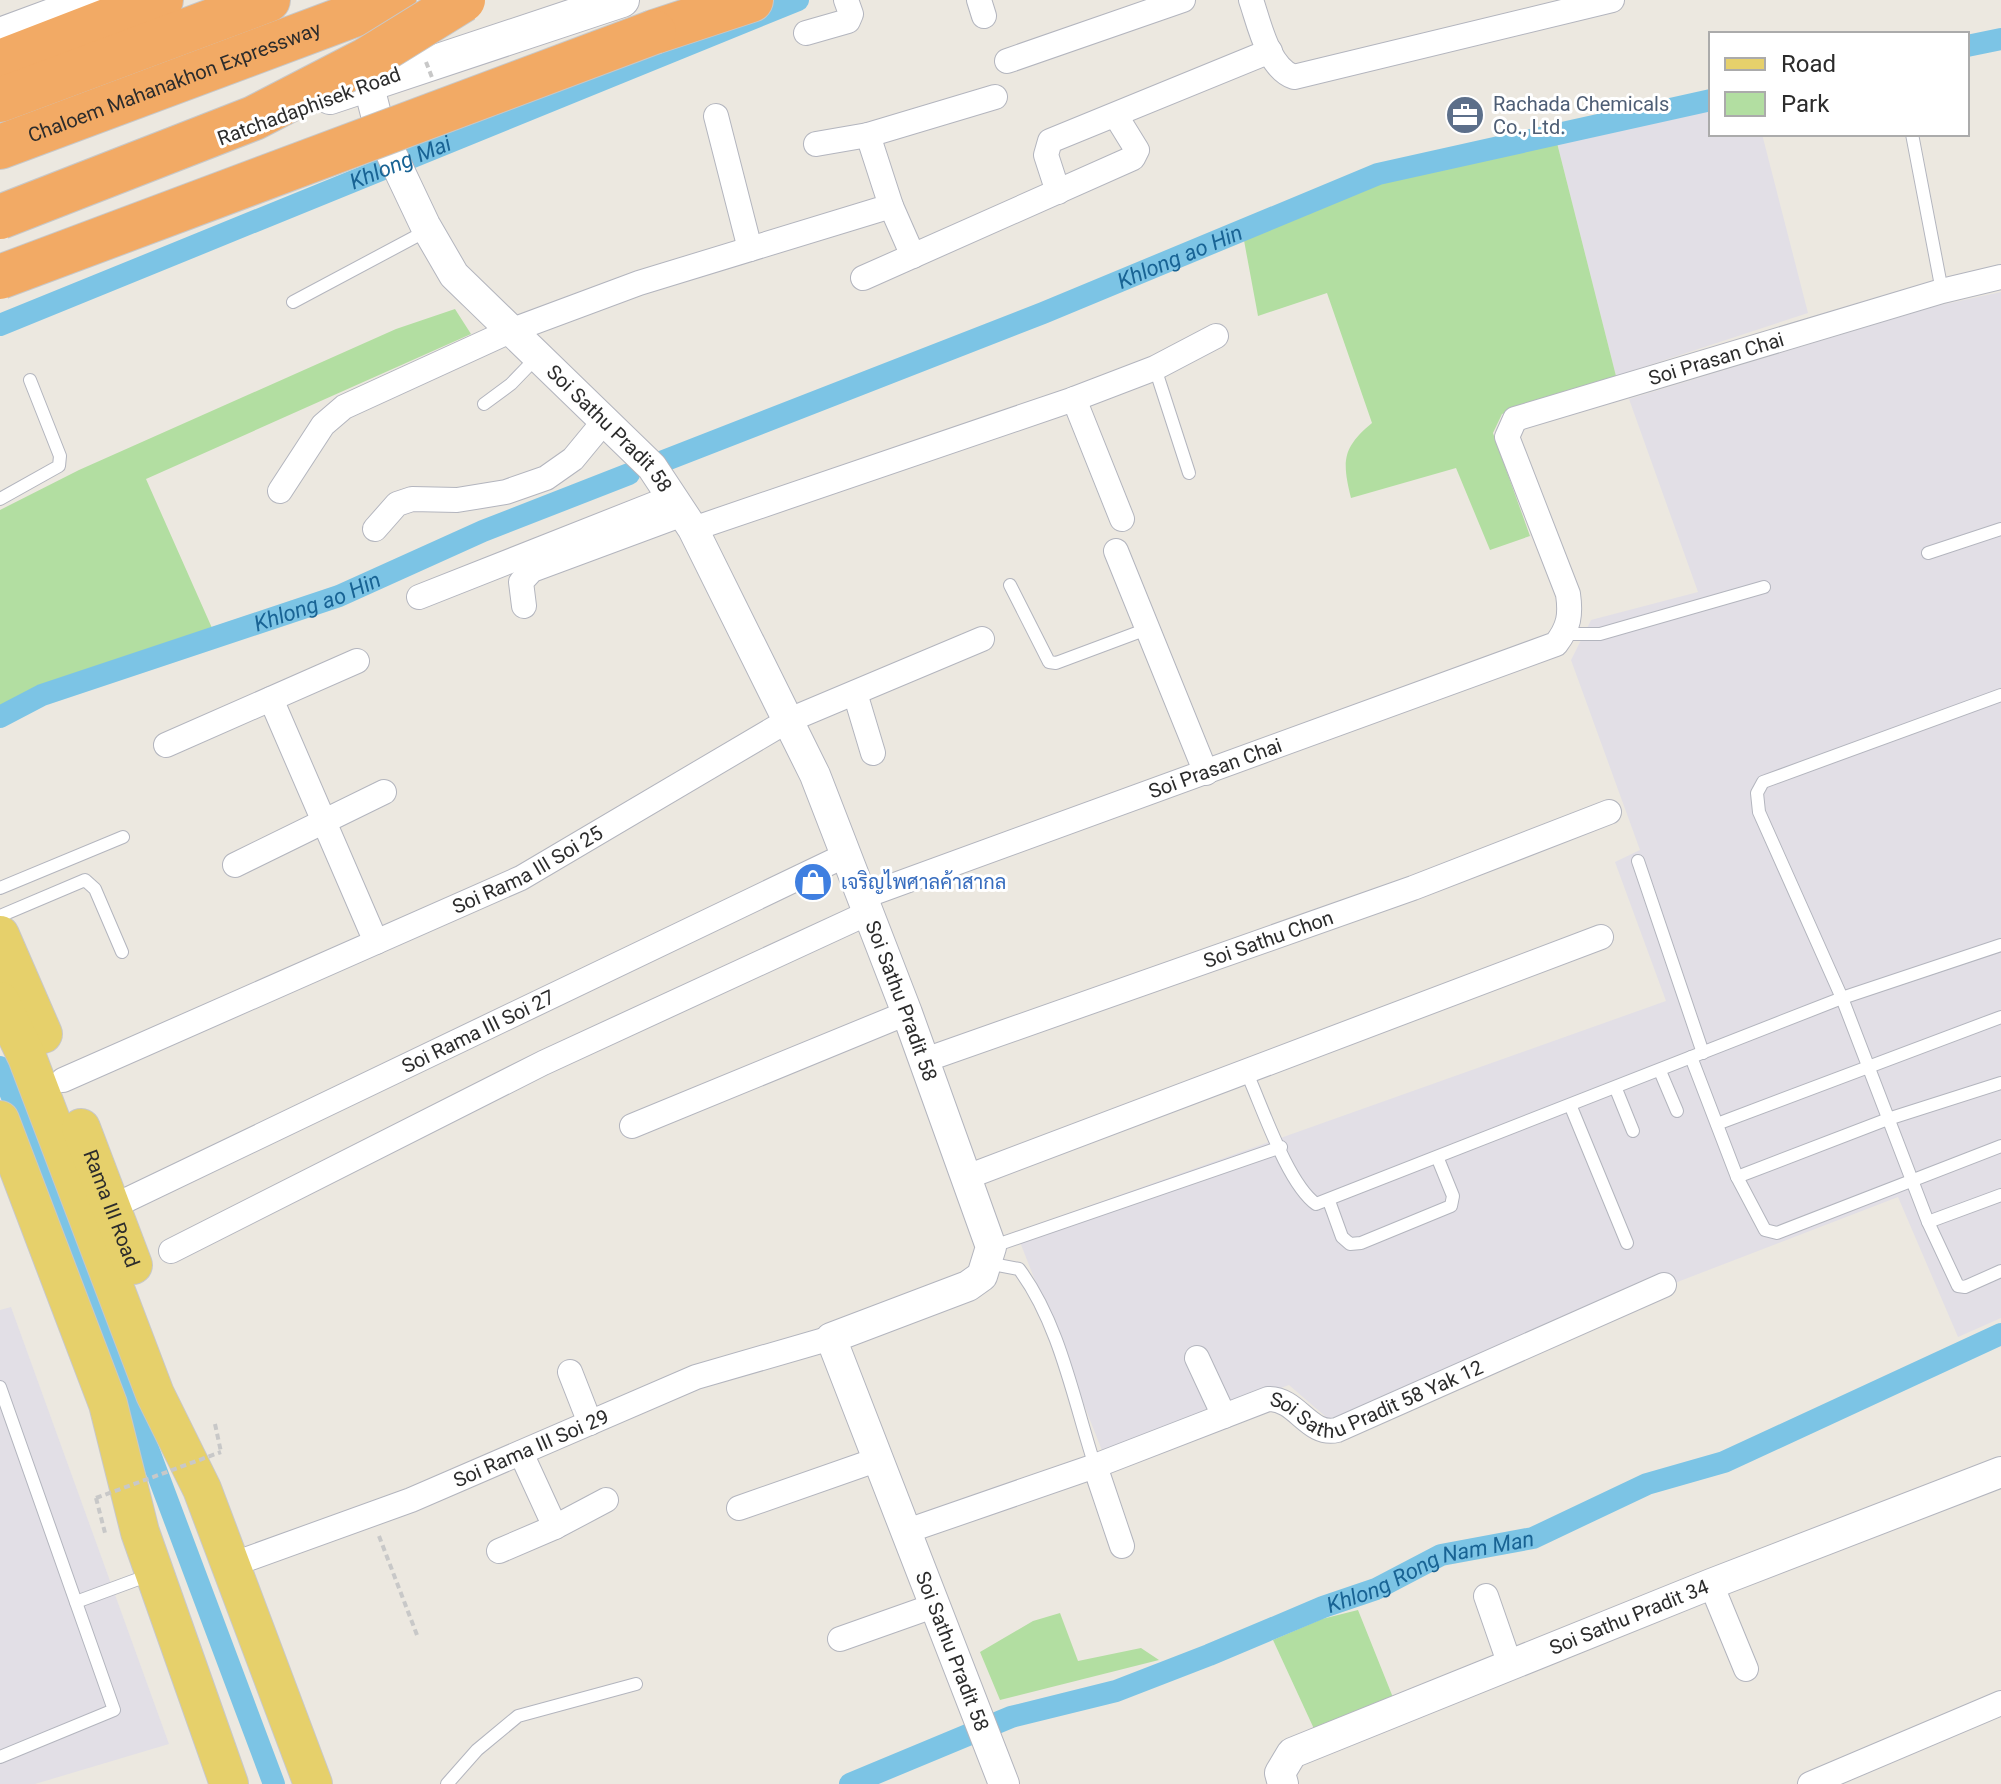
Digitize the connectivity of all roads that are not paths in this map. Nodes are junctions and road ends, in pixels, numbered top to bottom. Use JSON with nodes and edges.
{"nodes":[{"id":1,"x":95,"y":0,"type":"edge"},
{"id":2,"x":161,"y":0,"type":"edge"},
{"id":3,"x":268,"y":0,"type":"edge"},
{"id":4,"x":394,"y":0,"type":"edge"},
{"id":5,"x":463,"y":0,"type":"edge"},
{"id":6,"x":622,"y":0,"type":"edge"},
{"id":7,"x":725,"y":0,"type":"edge"},
{"id":8,"x":751,"y":0,"type":"edge"},
{"id":9,"x":1183,"y":0,"type":"edge"},
{"id":10,"x":1251,"y":0,"type":"edge"},
{"id":11,"x":1612,"y":0,"type":"edge"},
{"id":12,"x":847,"y":3,"type":"edge"},
{"id":13,"x":654,"y":32,"type":"junction"},
{"id":14,"x":806,"y":33,"type":"dead end"},
{"id":15,"x":0,"y":35,"type":"edge"},
{"id":16,"x":1270,"y":51,"type":"junction"},
{"id":17,"x":1007,"y":61,"type":"dead end"},
{"id":18,"x":0,"y":62,"type":"edge"},
{"id":19,"x":368,"y":83,"type":"junction"},
{"id":20,"x":995,"y":97,"type":"dead end"},
{"id":21,"x":0,"y":100,"type":"edge"},
{"id":22,"x":716,"y":116,"type":"dead end"},
{"id":23,"x":1116,"y":116,"type":"junction"},
{"id":24,"x":868,"y":135,"type":"junction"},
{"id":25,"x":1912,"y":136,"type":"edge"},
{"id":26,"x":816,"y":144,"type":"dead end"},
{"id":27,"x":0,"y":147,"type":"edge"},
{"id":28,"x":1058,"y":192,"type":"junction"},
{"id":29,"x":891,"y":206,"type":"junction"},
{"id":30,"x":0,"y":217,"type":"edge"},
{"id":31,"x":0,"y":223,"type":"edge"},
{"id":32,"x":428,"y":230,"type":"junction"},
{"id":33,"x":750,"y":249,"type":"junction"},
{"id":34,"x":913,"y":256,"type":"junction"},
{"id":35,"x":0,"y":277,"type":"edge"},
{"id":36,"x":2001,"y":277,"type":"edge"},
{"id":37,"x":863,"y":278,"type":"dead end"},
{"id":38,"x":1942,"y":291,"type":"junction"},
{"id":39,"x":293,"y":302,"type":"dead end"},
{"id":40,"x":510,"y":331,"type":"junction"},
{"id":41,"x":1216,"y":336,"type":"dead end"},
{"id":42,"x":538,"y":356,"type":"junction"},
{"id":43,"x":1155,"y":368,"type":"junction"},
{"id":44,"x":30,"y":380,"type":"dead end"},
{"id":45,"x":1074,"y":399,"type":"junction"},
{"id":46,"x":484,"y":404,"type":"dead end"},
{"id":47,"x":606,"y":419,"type":"junction"},
{"id":48,"x":1189,"y":473,"type":"dead end"},
{"id":49,"x":280,"y":491,"type":"dead end"},
{"id":50,"x":0,"y":499,"type":"edge"},
{"id":51,"x":683,"y":513,"type":"junction"},
{"id":52,"x":1122,"y":519,"type":"dead end"},
{"id":53,"x":375,"y":529,"type":"dead end"},
{"id":54,"x":2001,"y":529,"type":"edge"},
{"id":55,"x":1116,"y":551,"type":"dead end"},
{"id":56,"x":1928,"y":553,"type":"dead end"},
{"id":57,"x":1010,"y":585,"type":"dead end"},
{"id":58,"x":1764,"y":587,"type":"dead end"},
{"id":59,"x":419,"y":597,"type":"dead end"},
{"id":60,"x":524,"y":606,"type":"dead end"},
{"id":61,"x":1147,"y":629,"type":"junction"},
{"id":62,"x":1563,"y":634,"type":"junction"},
{"id":63,"x":982,"y":639,"type":"dead end"},
{"id":64,"x":357,"y":661,"type":"dead end"},
{"id":65,"x":855,"y":693,"type":"junction"},
{"id":66,"x":2001,"y":695,"type":"edge"},
{"id":67,"x":271,"y":699,"type":"junction"},
{"id":68,"x":787,"y":721,"type":"junction"},
{"id":69,"x":166,"y":745,"type":"dead end"},
{"id":70,"x":873,"y":753,"type":"dead end"},
{"id":71,"x":1206,"y":773,"type":"junction"},
{"id":72,"x":384,"y":792,"type":"dead end"},
{"id":73,"x":1609,"y":812,"type":"dead end"},
{"id":74,"x":326,"y":820,"type":"junction"},
{"id":75,"x":123,"y":837,"type":"dead end"},
{"id":76,"x":846,"y":855,"type":"junction"},
{"id":77,"x":1638,"y":861,"type":"dead end"},
{"id":78,"x":235,"y":865,"type":"dead end"},
{"id":79,"x":0,"y":888,"type":"edge"},
{"id":80,"x":865,"y":905,"type":"junction"},
{"id":81,"x":0,"y":916,"type":"edge"},
{"id":82,"x":0,"y":935,"type":"edge"},
{"id":83,"x":1601,"y":937,"type":"dead end"},
{"id":84,"x":376,"y":942,"type":"junction"},
{"id":85,"x":2001,"y":945,"type":"edge"},
{"id":86,"x":122,"y":952,"type":"dead end"},
{"id":87,"x":1842,"y":998,"type":"junction"},
{"id":88,"x":0,"y":1001,"type":"edge"},
{"id":89,"x":907,"y":1013,"type":"junction"},
{"id":90,"x":2001,"y":1017,"type":"edge"},
{"id":91,"x":1697,"y":1055,"type":"junction"},
{"id":92,"x":925,"y":1060,"type":"junction"},
{"id":93,"x":1867,"y":1068,"type":"junction"},
{"id":94,"x":1246,"y":1071,"type":"junction"},
{"id":95,"x":1660,"y":1071,"type":"junction"},
{"id":96,"x":63,"y":1080,"type":"junction"},
{"id":97,"x":2001,"y":1083,"type":"edge"},
{"id":98,"x":1616,"y":1089,"type":"junction"},
{"id":99,"x":1571,"y":1107,"type":"junction"},
{"id":100,"x":1677,"y":1111,"type":"dead end"},
{"id":101,"x":1888,"y":1119,"type":"junction"},
{"id":102,"x":0,"y":1120,"type":"edge"},
{"id":103,"x":1717,"y":1124,"type":"junction"},
{"id":104,"x":632,"y":1126,"type":"dead end"},
{"id":105,"x":1633,"y":1131,"type":"dead end"},
{"id":106,"x":2001,"y":1146,"type":"edge"},
{"id":107,"x":1281,"y":1147,"type":"junction"},
{"id":108,"x":1438,"y":1159,"type":"junction"},
{"id":109,"x":967,"y":1177,"type":"junction"},
{"id":110,"x":1737,"y":1177,"type":"junction"},
{"id":111,"x":1912,"y":1181,"type":"junction"},
{"id":112,"x":0,"y":1189,"type":"edge"},
{"id":113,"x":2001,"y":1195,"type":"edge"},
{"id":114,"x":1329,"y":1201,"type":"junction"},
{"id":115,"x":112,"y":1207,"type":"junction"},
{"id":116,"x":1928,"y":1222,"type":"junction"},
{"id":117,"x":1627,"y":1243,"type":"dead end"},
{"id":118,"x":171,"y":1251,"type":"dead end"},
{"id":119,"x":989,"y":1255,"type":"junction"},
{"id":120,"x":2001,"y":1271,"type":"edge"},
{"id":121,"x":1664,"y":1285,"type":"dead end"},
{"id":122,"x":831,"y":1338,"type":"junction"},
{"id":123,"x":1197,"y":1358,"type":"dead end"},
{"id":124,"x":570,"y":1372,"type":"dead end"},
{"id":125,"x":0,"y":1387,"type":"edge"},
{"id":126,"x":1224,"y":1416,"type":"junction"},
{"id":127,"x":590,"y":1423,"type":"junction"},
{"id":128,"x":521,"y":1453,"type":"junction"},
{"id":129,"x":879,"y":1459,"type":"junction"},
{"id":130,"x":1095,"y":1466,"type":"junction"},
{"id":131,"x":2001,"y":1472,"type":"edge"},
{"id":132,"x":202,"y":1489,"type":"junction"},
{"id":133,"x":606,"y":1500,"type":"dead end"},
{"id":134,"x":739,"y":1508,"type":"dead end"},
{"id":135,"x":555,"y":1527,"type":"junction"},
{"id":136,"x":907,"y":1531,"type":"junction"},
{"id":137,"x":122,"y":1533,"type":"junction"},
{"id":138,"x":1122,"y":1546,"type":"dead end"},
{"id":139,"x":499,"y":1551,"type":"dead end"},
{"id":140,"x":231,"y":1565,"type":"junction"},
{"id":141,"x":154,"y":1573,"type":"junction"},
{"id":142,"x":1711,"y":1584,"type":"junction"},
{"id":143,"x":1486,"y":1596,"type":"dead end"},
{"id":144,"x":76,"y":1602,"type":"junction"},
{"id":145,"x":936,"y":1605,"type":"junction"},
{"id":146,"x":840,"y":1639,"type":"dead end"},
{"id":147,"x":1510,"y":1665,"type":"junction"},
{"id":148,"x":1746,"y":1669,"type":"dead end"},
{"id":149,"x":636,"y":1684,"type":"dead end"},
{"id":150,"x":2001,"y":1703,"type":"edge"},
{"id":151,"x":0,"y":1757,"type":"edge"},
{"id":152,"x":229,"y":1784,"type":"edge"},
{"id":153,"x":313,"y":1784,"type":"edge"},
{"id":154,"x":447,"y":1784,"type":"edge"},
{"id":155,"x":1004,"y":1784,"type":"edge"},
{"id":156,"x":1283,"y":1784,"type":"edge"},
{"id":157,"x":1810,"y":1784,"type":"edge"}],
"edges":[{"from":1,"to":15,"type":"main road"},
{"from":2,"to":18,"type":"highway"},
{"from":3,"to":21,"type":"highway"},
{"from":4,"to":27,"type":"highway","name":"Chaloem Mahanakhon Expressway"},
{"from":5,"to":30,"type":"highway","bridge":true},
{"from":6,"to":19,"type":"main road","name":"Ratchadaphisek Road"},
{"from":7,"to":13,"type":"highway"},
{"from":8,"to":13,"type":"highway"},
{"from":9,"to":17,"type":"street"},
{"from":10,"to":16,"type":"street"},
{"from":11,"to":16,"type":"street"},
{"from":12,"to":14,"type":"street"},
{"from":13,"to":35,"type":"highway","bridge":true},
{"from":16,"to":23,"type":"street"},
{"from":19,"to":31,"type":"main road","name":"Ratchadaphisek Road"},
{"from":19,"to":32,"type":"street","name":"Soi Sathu Pradit 58"},
{"from":20,"to":24,"type":"street"},
{"from":22,"to":33,"type":"street"},
{"from":23,"to":28,"type":"street"},
{"from":23,"to":28,"type":"street"},
{"from":24,"to":26,"type":"street"},
{"from":24,"to":29,"type":"street"},
{"from":25,"to":38,"type":"lane"},
{"from":28,"to":34,"type":"street"},
{"from":29,"to":33,"type":"street"},
{"from":29,"to":34,"type":"street"},
{"from":32,"to":39,"type":"lane"},
{"from":32,"to":40,"type":"street","name":"Soi Sathu Pradit 58"},
{"from":33,"to":40,"type":"street"},
{"from":34,"to":37,"type":"street"},
{"from":36,"to":38,"type":"street","name":"Soi Prasan Chai"},
{"from":38,"to":62,"type":"street","name":"Soi Prasan Chai"},
{"from":40,"to":42,"type":"street","name":"Soi Sathu Pradit 58"},
{"from":40,"to":49,"type":"street"},
{"from":41,"to":43,"type":"street"},
{"from":42,"to":46,"type":"lane"},
{"from":42,"to":47,"type":"street","name":"Soi Sathu Pradit 58"},
{"from":43,"to":45,"type":"street"},
{"from":43,"to":48,"type":"lane"},
{"from":44,"to":50,"type":"lane"},
{"from":45,"to":51,"type":"street"},
{"from":45,"to":52,"type":"street"},
{"from":47,"to":51,"type":"street","name":"Soi Sathu Pradit 58"},
{"from":47,"to":53,"type":"street"},
{"from":51,"to":59,"type":"street"},
{"from":51,"to":60,"type":"street"},
{"from":51,"to":68,"type":"street","name":"Soi Sathu Pradit 58"},
{"from":54,"to":56,"type":"lane"},
{"from":55,"to":61,"type":"street"},
{"from":57,"to":61,"type":"lane"},
{"from":58,"to":62,"type":"lane"},
{"from":61,"to":71,"type":"street"},
{"from":62,"to":71,"type":"street","name":"Soi Prasan Chai"},
{"from":63,"to":65,"type":"street","name":"Soi Rama III Soi 25"},
{"from":64,"to":67,"type":"street"},
{"from":65,"to":68,"type":"street","name":"Soi Rama III Soi 25"},
{"from":65,"to":70,"type":"street"},
{"from":66,"to":87,"type":"lane"},
{"from":67,"to":69,"type":"street"},
{"from":67,"to":74,"type":"street"},
{"from":68,"to":76,"type":"street","name":"Soi Sathu Pradit 58"},
{"from":68,"to":84,"type":"street","name":"Soi Rama III Soi 25"},
{"from":71,"to":80,"type":"street","name":"Soi Prasan Chai"},
{"from":72,"to":74,"type":"street"},
{"from":73,"to":92,"type":"street","name":"Soi Sathu Chon"},
{"from":74,"to":78,"type":"street"},
{"from":74,"to":84,"type":"street"},
{"from":75,"to":79,"type":"lane"},
{"from":76,"to":80,"type":"street","name":"Soi Sathu Pradit 58"},
{"from":76,"to":115,"type":"street","name":"Soi Rama III Soi 27"},
{"from":77,"to":91,"type":"lane"},
{"from":80,"to":89,"type":"street","name":"Soi Sathu Pradit 58"},
{"from":80,"to":118,"type":"street","name":"Soi Prasan Chai"},
{"from":81,"to":86,"type":"lane"},
{"from":82,"to":96,"type":"main road","name":"Rama III Road"},
{"from":83,"to":94,"type":"street"},
{"from":84,"to":96,"type":"street","name":"Soi Rama III Soi 25"},
{"from":85,"to":87,"type":"lane"},
{"from":87,"to":91,"type":"lane"},
{"from":87,"to":93,"type":"lane"},
{"from":88,"to":132,"type":"main road","name":"Rama III Road"},
{"from":89,"to":92,"type":"street","name":"Soi Sathu Pradit 58"},
{"from":89,"to":104,"type":"street"},
{"from":90,"to":93,"type":"lane"},
{"from":91,"to":95,"type":"lane"},
{"from":91,"to":103,"type":"lane"},
{"from":92,"to":109,"type":"street","name":"Soi Sathu Pradit 58"},
{"from":93,"to":101,"type":"lane"},
{"from":93,"to":103,"type":"lane"},
{"from":94,"to":107,"type":"lane"},
{"from":94,"to":109,"type":"street"},
{"from":95,"to":98,"type":"lane"},
{"from":95,"to":100,"type":"lane"},
{"from":96,"to":115,"type":"main road","name":"Rama III Road"},
{"from":97,"to":101,"type":"lane"},
{"from":98,"to":99,"type":"lane"},
{"from":98,"to":105,"type":"lane"},
{"from":99,"to":108,"type":"lane"},
{"from":99,"to":117,"type":"lane"},
{"from":101,"to":110,"type":"lane"},
{"from":101,"to":111,"type":"lane"},
{"from":102,"to":137,"type":"main road"},
{"from":103,"to":110,"type":"lane"},
{"from":106,"to":111,"type":"lane"},
{"from":107,"to":114,"type":"lane"},
{"from":107,"to":119,"type":"lane"},
{"from":108,"to":114,"type":"lane"},
{"from":108,"to":114,"type":"lane"},
{"from":109,"to":119,"type":"street","name":"Soi Sathu Pradit 58"},
{"from":110,"to":111,"type":"lane"},
{"from":111,"to":116,"type":"lane"},
{"from":112,"to":137,"type":"main road"},
{"from":113,"to":116,"type":"lane"},
{"from":115,"to":132,"type":"main road","name":"Rama III Road"},
{"from":116,"to":120,"type":"lane"},
{"from":119,"to":122,"type":"street"},
{"from":119,"to":130,"type":"lane"},
{"from":121,"to":126,"type":"street","name":"Soi Sathu Pradit 58 Yak 12"},
{"from":122,"to":127,"type":"street","name":"Soi Rama III Soi 29"},
{"from":122,"to":129,"type":"street","name":"Soi Sathu Pradit 58"},
{"from":123,"to":126,"type":"street"},
{"from":124,"to":127,"type":"street"},
{"from":125,"to":144,"type":"lane"},
{"from":126,"to":130,"type":"street","name":"Soi Sathu Pradit 58 Yak 12"},
{"from":127,"to":128,"type":"street","name":"Soi Rama III Soi 29"},
{"from":128,"to":135,"type":"street"},
{"from":128,"to":140,"type":"street","name":"Soi Rama III Soi 29"},
{"from":129,"to":134,"type":"street"},
{"from":129,"to":136,"type":"street","name":"Soi Sathu Pradit 58"},
{"from":130,"to":136,"type":"street","name":"Soi Sathu Pradit 58 Yak 12"},
{"from":130,"to":138,"type":"street"},
{"from":131,"to":142,"type":"street","name":"Soi Sathu Pradit 34"},
{"from":132,"to":140,"type":"main road","name":"Rama III Road"},
{"from":133,"to":135,"type":"street"},
{"from":135,"to":139,"type":"street"},
{"from":136,"to":145,"type":"street","name":"Soi Sathu Pradit 58"},
{"from":137,"to":141,"type":"main road"},
{"from":140,"to":153,"type":"main road","name":"Rama III Road"},
{"from":141,"to":144,"type":"lane"},
{"from":141,"to":152,"type":"main road"},
{"from":142,"to":147,"type":"street","name":"Soi Sathu Pradit 34"},
{"from":142,"to":148,"type":"street"},
{"from":143,"to":147,"type":"street"},
{"from":144,"to":151,"type":"lane"},
{"from":145,"to":146,"type":"street"},
{"from":145,"to":155,"type":"street","name":"Soi Sathu Pradit 58"},
{"from":147,"to":156,"type":"street","name":"Soi Sathu Pradit 34"},
{"from":149,"to":154,"type":"lane"},
{"from":150,"to":157,"type":"street"}]}
